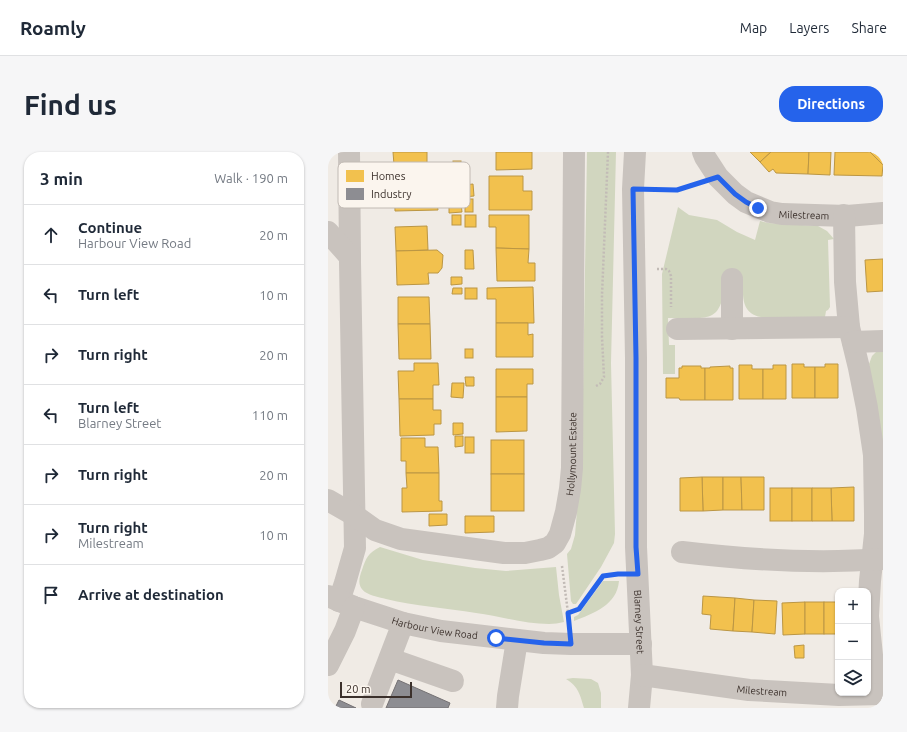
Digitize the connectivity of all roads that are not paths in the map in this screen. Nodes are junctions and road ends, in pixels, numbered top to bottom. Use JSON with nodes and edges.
{"nodes":[{"id":1,"x":349,"y":152,"type":"edge"},
{"id":2,"x":574,"y":152,"type":"edge"},
{"id":3,"x":635,"y":152,"type":"edge"},
{"id":4,"x":703,"y":152,"type":"edge"},
{"id":5,"x":349,"y":162,"type":"edge"},
{"id":6,"x":350,"y":208,"type":"edge"},
{"id":7,"x":883,"y":213,"type":"edge"},
{"id":8,"x":844,"y":215,"type":"junction"},
{"id":9,"x":328,"y":232,"type":"edge"},
{"id":10,"x":350,"y":257,"type":"junction"},
{"id":11,"x":732,"y":279,"type":"dead end"},
{"id":12,"x":674,"y":322,"type":"road end"},
{"id":13,"x":732,"y":328,"type":"junction"},
{"id":14,"x":851,"y":335,"type":"junction"},
{"id":15,"x":883,"y":341,"type":"edge"},
{"id":16,"x":328,"y":500,"type":"edge"},
{"id":17,"x":354,"y":515,"type":"junction"},
{"id":18,"x":682,"y":552,"type":"dead end"},
{"id":19,"x":878,"y":560,"type":"edge"},
{"id":20,"x":340,"y":601,"type":"edge"},
{"id":21,"x":403,"y":623,"type":"junction"},
{"id":22,"x":517,"y":640,"type":"junction"},
{"id":23,"x":641,"y":644,"type":"junction"},
{"id":24,"x":390,"y":659,"type":"junction"},
{"id":25,"x":328,"y":665,"type":"edge"},
{"id":26,"x":642,"y":676,"type":"junction"},
{"id":27,"x":453,"y":681,"type":"dead end"},
{"id":28,"x":880,"y":694,"type":"edge"},
{"id":29,"x":372,"y":704,"type":"dead end"},
{"id":30,"x":507,"y":708,"type":"edge"},
{"id":31,"x":640,"y":708,"type":"edge"}],
"edges":[{"from":1,"to":5,"type":"street"},
{"from":2,"to":17,"type":"street","name":"Hollymount Estate"},
{"from":3,"to":23,"type":"street","name":"Blarney Street"},
{"from":4,"to":8,"type":"street","name":"Milestream"},
{"from":6,"to":10,"type":"street"},
{"from":7,"to":8,"type":"street","name":"Milestream"},
{"from":8,"to":14,"type":"street"},
{"from":9,"to":10,"type":"street"},
{"from":10,"to":17,"type":"street"},
{"from":11,"to":13,"type":"street"},
{"from":12,"to":13,"type":"street"},
{"from":13,"to":14,"type":"street"},
{"from":14,"to":15,"type":"street"},
{"from":14,"to":19,"type":"street"},
{"from":16,"to":17,"type":"street"},
{"from":17,"to":20,"type":"street"},
{"from":18,"to":19,"type":"street"},
{"from":19,"to":28,"type":"street"},
{"from":20,"to":21,"type":"street","name":"Harbour View Road"},
{"from":20,"to":25,"type":"street"},
{"from":21,"to":22,"type":"street","name":"Harbour View Road"},
{"from":21,"to":24,"type":"street"},
{"from":22,"to":23,"type":"street","name":"Harbour View Road"},
{"from":22,"to":30,"type":"street"},
{"from":23,"to":26,"type":"street","name":"Blarney Street"},
{"from":24,"to":27,"type":"street"},
{"from":24,"to":29,"type":"street"},
{"from":26,"to":28,"type":"street","name":"Milestream"},
{"from":26,"to":31,"type":"street","name":"Blarney Street"}]}
